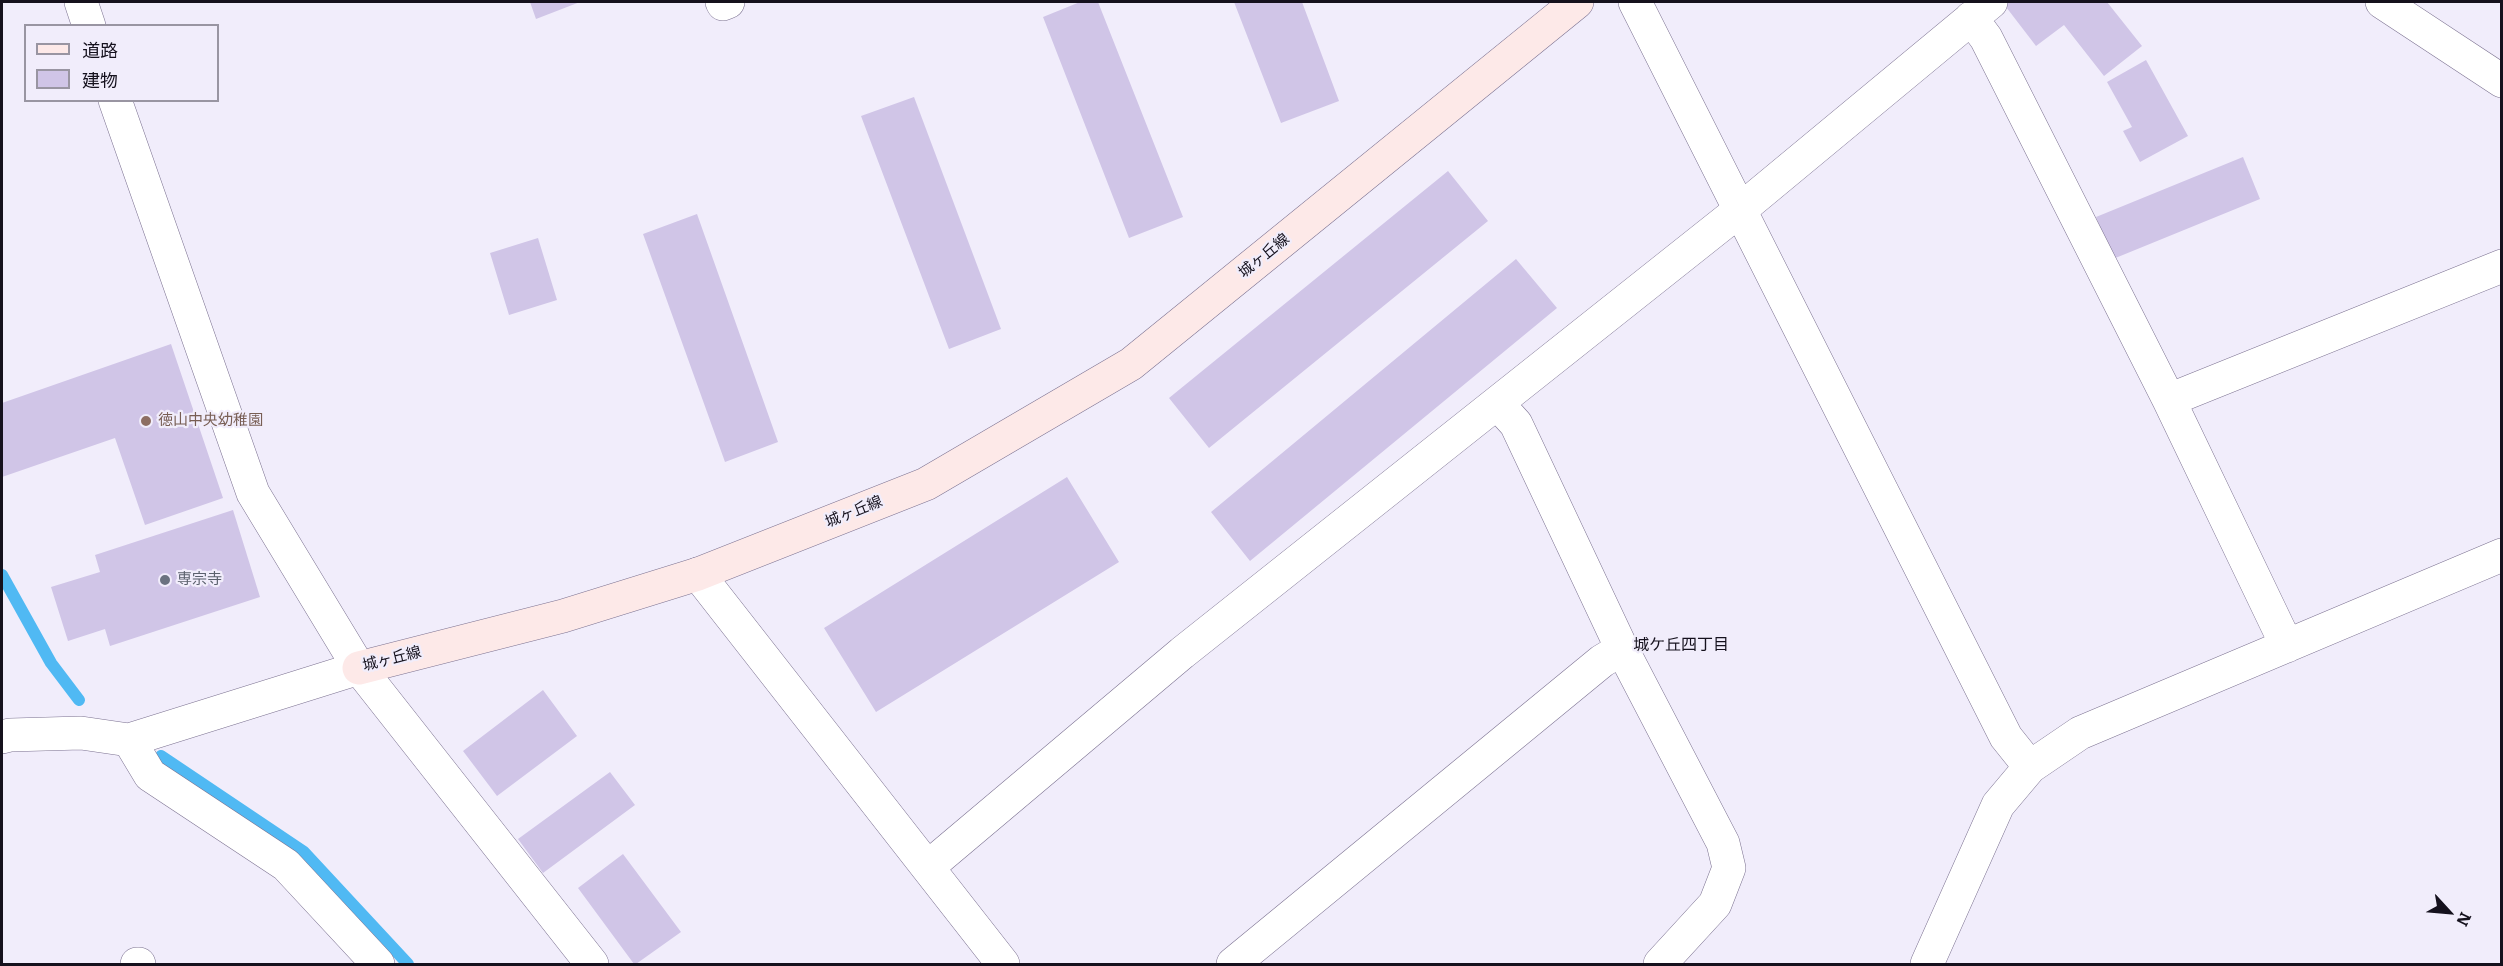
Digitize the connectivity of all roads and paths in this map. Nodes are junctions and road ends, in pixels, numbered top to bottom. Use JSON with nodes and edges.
{"nodes":[{"id":1,"x":81,"y":2,"type":"edge"},
{"id":2,"x":722,"y":2,"type":"edge"},
{"id":3,"x":728,"y":2,"type":"edge"},
{"id":4,"x":1577,"y":2,"type":"edge"},
{"id":5,"x":1635,"y":2,"type":"edge"},
{"id":6,"x":2382,"y":2,"type":"edge"},
{"id":7,"x":1981,"y":10,"type":"edge"},
{"id":8,"x":88,"y":24,"type":"edge"},
{"id":9,"x":2502,"y":81,"type":"edge"},
{"id":10,"x":117,"y":102,"type":"edge"},
{"id":11,"x":1740,"y":210,"type":"junction"},
{"id":12,"x":2502,"y":266,"type":"edge"},
{"id":13,"x":2169,"y":400,"type":"junction"},
{"id":14,"x":1497,"y":403,"type":"junction"},
{"id":15,"x":2502,"y":555,"type":"edge"},
{"id":16,"x":698,"y":574,"type":"junction"},
{"id":17,"x":2287,"y":646,"type":"junction"},
{"id":18,"x":1622,"y":649,"type":"junction"},
{"id":19,"x":358,"y":668,"type":"junction"},
{"id":20,"x":2,"y":737,"type":"edge"},
{"id":21,"x":129,"y":740,"type":"junction"},
{"id":22,"x":2030,"y":767,"type":"junction"},
{"id":23,"x":928,"y":867,"type":"junction"},
{"id":24,"x":378,"y":964,"type":"edge"},
{"id":25,"x":592,"y":964,"type":"edge"},
{"id":26,"x":1003,"y":964,"type":"edge"},
{"id":27,"x":1233,"y":964,"type":"edge"},
{"id":28,"x":1660,"y":964,"type":"edge"},
{"id":29,"x":1927,"y":964,"type":"edge"}],
"edges":[{"from":1,"to":8,"type":"street"},
{"from":2,"to":3,"type":"street"},
{"from":4,"to":16,"type":"street","name":"城ヶ丘線"},
{"from":5,"to":11,"type":"street"},
{"from":6,"to":9,"type":"street"},
{"from":7,"to":11,"type":"street"},
{"from":7,"to":13,"type":"street"},
{"from":10,"to":19,"type":"street"},
{"from":11,"to":14,"type":"street"},
{"from":11,"to":22,"type":"street"},
{"from":12,"to":13,"type":"street"},
{"from":13,"to":17,"type":"street"},
{"from":14,"to":18,"type":"street"},
{"from":14,"to":23,"type":"street"},
{"from":15,"to":17,"type":"street"},
{"from":16,"to":19,"type":"street","name":"城ヶ丘線"},
{"from":16,"to":23,"type":"street"},
{"from":17,"to":22,"type":"street"},
{"from":18,"to":27,"type":"street"},
{"from":18,"to":28,"type":"street"},
{"from":19,"to":21,"type":"street","name":"城ヶ丘線"},
{"from":19,"to":25,"type":"street"},
{"from":20,"to":21,"type":"street","name":"城ヶ丘線"},
{"from":21,"to":24,"type":"street"},
{"from":22,"to":29,"type":"street"},
{"from":23,"to":26,"type":"street"}]}
